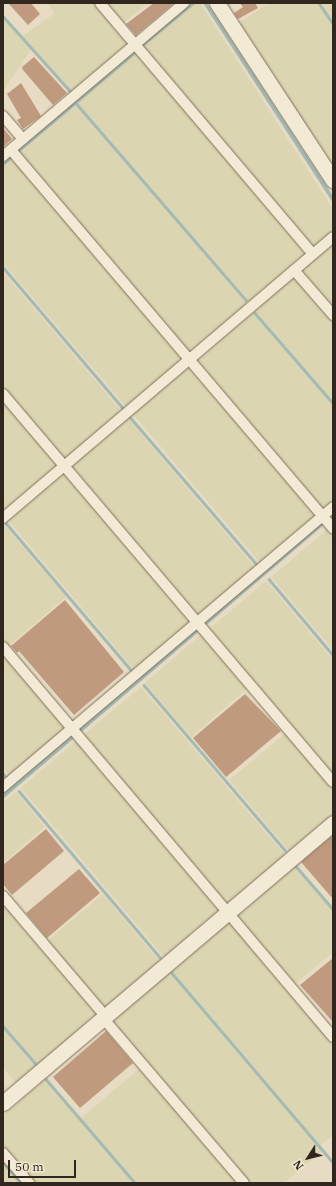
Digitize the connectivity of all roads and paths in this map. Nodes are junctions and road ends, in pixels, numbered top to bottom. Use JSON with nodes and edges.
{"nodes":[{"id":1,"x":100,"y":3,"type":"edge"},
{"id":2,"x":184,"y":3,"type":"edge"},
{"id":3,"x":217,"y":3,"type":"edge"},
{"id":4,"x":136,"y":44,"type":"junction"},
{"id":5,"x":3,"y":116,"type":"edge"},
{"id":6,"x":23,"y":139,"type":"junction"},
{"id":7,"x":7,"y":153,"type":"edge"},
{"id":8,"x":331,"y":171,"type":"edge"},
{"id":9,"x":333,"y":237,"type":"edge"},
{"id":10,"x":312,"y":253,"type":"junction"},
{"id":11,"x":294,"y":270,"type":"junction"},
{"id":12,"x":333,"y":315,"type":"edge"},
{"id":13,"x":189,"y":360,"type":"junction"},
{"id":14,"x":3,"y":394,"type":"edge"},
{"id":15,"x":64,"y":466,"type":"junction"},
{"id":16,"x":333,"y":507,"type":"edge"},
{"id":17,"x":3,"y":518,"type":"edge"},
{"id":18,"x":327,"y":522,"type":"edge"},
{"id":19,"x":201,"y":625,"type":"junction"},
{"id":20,"x":3,"y":647,"type":"edge"},
{"id":21,"x":74,"y":732,"type":"junction"},
{"id":22,"x":333,"y":782,"type":"edge"},
{"id":23,"x":3,"y":787,"type":"edge"},
{"id":24,"x":333,"y":823,"type":"edge"},
{"id":25,"x":3,"y":896,"type":"edge"},
{"id":26,"x":228,"y":912,"type":"junction"},
{"id":27,"x":104,"y":1017,"type":"junction"},
{"id":28,"x":333,"y":1036,"type":"edge"},
{"id":29,"x":3,"y":1103,"type":"edge"},
{"id":30,"x":3,"y":1152,"type":"edge"},
{"id":31,"x":29,"y":1183,"type":"edge"},
{"id":32,"x":244,"y":1183,"type":"edge"}],
"edges":[{"from":1,"to":4,"type":"street"},
{"from":2,"to":4,"type":"street"},
{"from":3,"to":8,"type":"street"},
{"from":4,"to":6,"type":"street"},
{"from":4,"to":10,"type":"street"},
{"from":5,"to":6,"type":"street"},
{"from":6,"to":7,"type":"street"},
{"from":7,"to":13,"type":"street"},
{"from":9,"to":10,"type":"street"},
{"from":10,"to":11,"type":"street"},
{"from":11,"to":12,"type":"street"},
{"from":11,"to":13,"type":"street"},
{"from":13,"to":15,"type":"street"},
{"from":13,"to":18,"type":"street"},
{"from":14,"to":15,"type":"street"},
{"from":15,"to":17,"type":"street"},
{"from":15,"to":19,"type":"street"},
{"from":16,"to":18,"type":"street"},
{"from":18,"to":19,"type":"street"},
{"from":19,"to":21,"type":"street"},
{"from":19,"to":22,"type":"street"},
{"from":20,"to":21,"type":"street"},
{"from":21,"to":23,"type":"street"},
{"from":21,"to":26,"type":"street"},
{"from":24,"to":26,"type":"street"},
{"from":25,"to":27,"type":"street"},
{"from":26,"to":27,"type":"street"},
{"from":26,"to":28,"type":"street"},
{"from":27,"to":29,"type":"street"},
{"from":27,"to":32,"type":"street"},
{"from":30,"to":31,"type":"street"}]}
